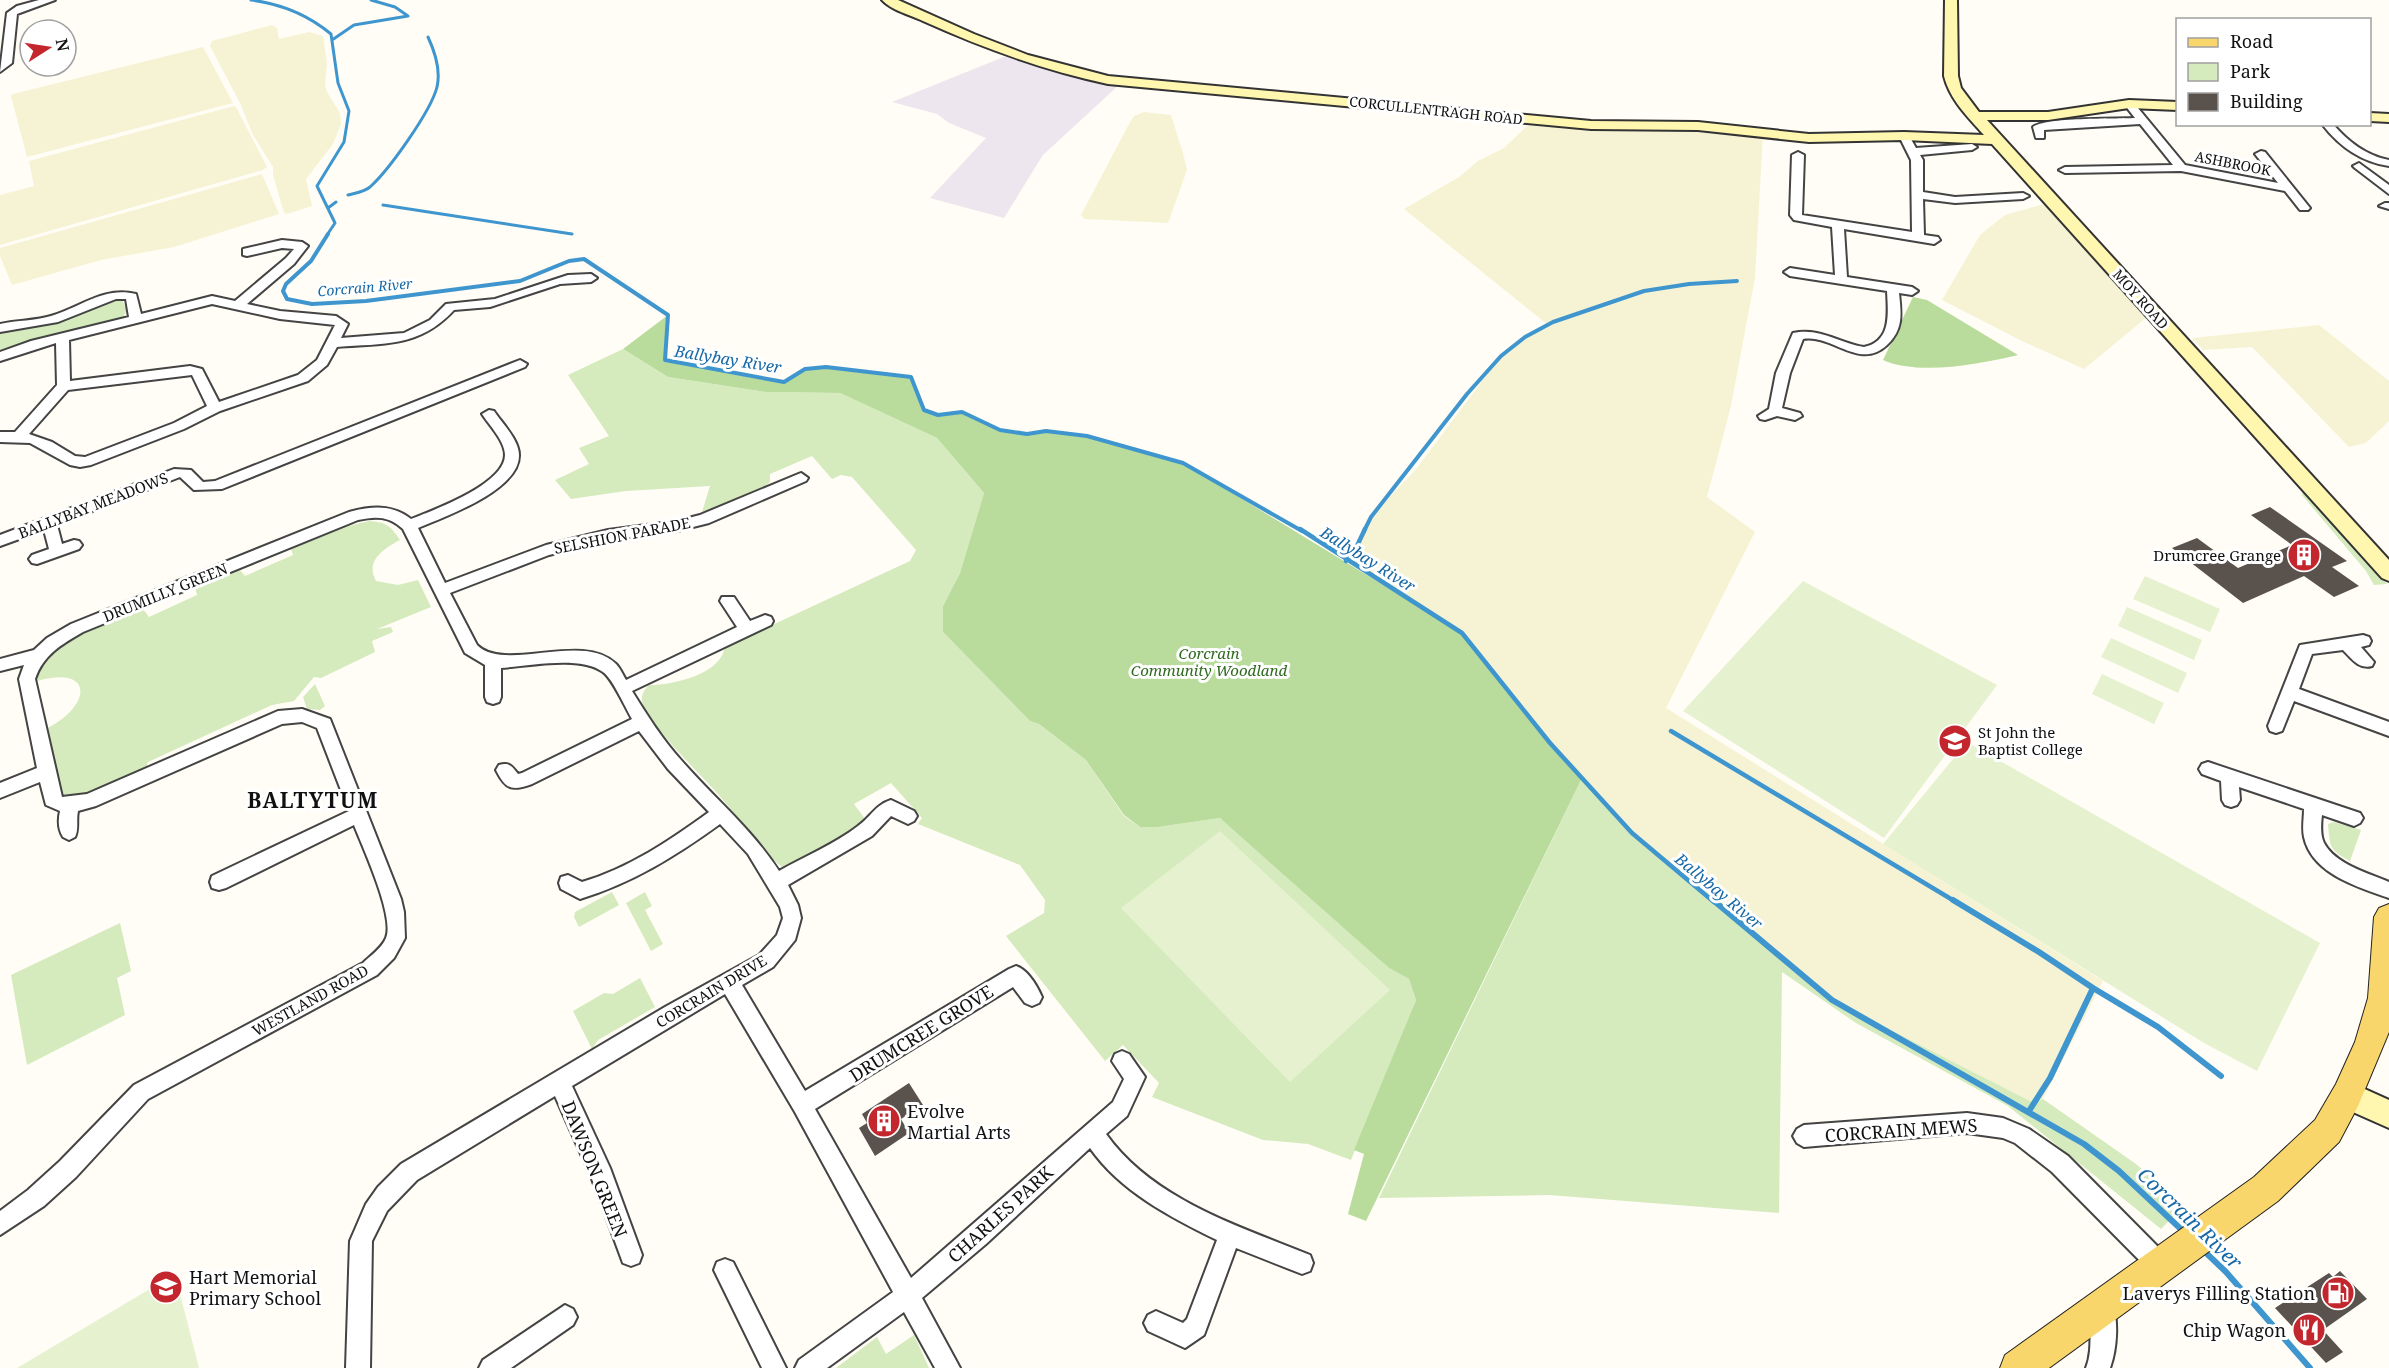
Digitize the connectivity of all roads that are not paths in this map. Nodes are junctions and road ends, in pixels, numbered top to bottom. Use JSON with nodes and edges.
{"nodes":[{"id":1,"x":51,"y":0,"type":"edge"},
{"id":2,"x":888,"y":0,"type":"edge"},
{"id":3,"x":1951,"y":0,"type":"edge"},
{"id":4,"x":0,"y":69,"type":"edge"},
{"id":5,"x":2129,"y":104,"type":"junction"},
{"id":6,"x":2176,"y":106,"type":"edge"},
{"id":7,"x":1975,"y":116,"type":"junction"},
{"id":8,"x":2371,"y":117,"type":"edge"},
{"id":9,"x":2389,"y":118,"type":"edge"},
{"id":10,"x":2140,"y":121,"type":"junction"},
{"id":11,"x":2329,"y":126,"type":"edge"},
{"id":12,"x":2035,"y":131,"type":"dead end"},
{"id":13,"x":1904,"y":136,"type":"junction"},
{"id":14,"x":1998,"y":140,"type":"junction"},
{"id":15,"x":1972,"y":147,"type":"dead end"},
{"id":16,"x":1913,"y":152,"type":"junction"},
{"id":17,"x":2261,"y":154,"type":"dead end"},
{"id":18,"x":1798,"y":155,"type":"dead end"},
{"id":19,"x":2389,"y":163,"type":"edge"},
{"id":20,"x":2359,"y":166,"type":"dead end"},
{"id":21,"x":2072,"y":168,"type":"dead end"},
{"id":22,"x":2181,"y":168,"type":"junction"},
{"id":23,"x":2005,"y":187,"type":"dead end"},
{"id":24,"x":2290,"y":189,"type":"junction"},
{"id":25,"x":2389,"y":192,"type":"edge"},
{"id":26,"x":1917,"y":195,"type":"junction"},
{"id":27,"x":2304,"y":208,"type":"dead end"},
{"id":28,"x":1838,"y":226,"type":"junction"},
{"id":29,"x":1918,"y":237,"type":"junction"},
{"id":30,"x":1934,"y":240,"type":"dead end"},
{"id":31,"x":247,"y":252,"type":"dead end"},
{"id":32,"x":1790,"y":272,"type":"dead end"},
{"id":33,"x":582,"y":274,"type":"dead end"},
{"id":34,"x":1841,"y":279,"type":"junction"},
{"id":35,"x":1893,"y":288,"type":"junction"},
{"id":36,"x":1912,"y":291,"type":"dead end"},
{"id":37,"x":239,"y":304,"type":"junction"},
{"id":38,"x":136,"y":319,"type":"junction"},
{"id":39,"x":0,"y":328,"type":"edge"},
{"id":40,"x":62,"y":338,"type":"junction"},
{"id":41,"x":333,"y":342,"type":"junction"},
{"id":42,"x":0,"y":357,"type":"edge"},
{"id":43,"x":520,"y":364,"type":"dead end"},
{"id":44,"x":64,"y":386,"type":"junction"},
{"id":45,"x":215,"y":408,"type":"junction"},
{"id":46,"x":489,"y":414,"type":"dead end"},
{"id":47,"x":1795,"y":416,"type":"dead end"},
{"id":48,"x":19,"y":436,"type":"junction"},
{"id":49,"x":0,"y":437,"type":"edge"},
{"id":50,"x":801,"y":478,"type":"dead end"},
{"id":51,"x":49,"y":522,"type":"junction"},
{"id":52,"x":409,"y":526,"type":"junction"},
{"id":53,"x":0,"y":541,"type":"edge"},
{"id":54,"x":74,"y":545,"type":"dead end"},
{"id":55,"x":57,"y":551,"type":"junction"},
{"id":56,"x":37,"y":559,"type":"dead end"},
{"id":57,"x":2389,"y":573,"type":"edge"},
{"id":58,"x":442,"y":590,"type":"junction"},
{"id":59,"x":728,"y":601,"type":"dead end"},
{"id":60,"x":765,"y":621,"type":"dead end"},
{"id":61,"x":747,"y":629,"type":"junction"},
{"id":62,"x":38,"y":655,"type":"junction"},
{"id":63,"x":493,"y":662,"type":"junction"},
{"id":64,"x":2366,"y":662,"type":"dead end"},
{"id":65,"x":0,"y":665,"type":"edge"},
{"id":66,"x":622,"y":689,"type":"junction"},
{"id":67,"x":2289,"y":692,"type":"junction"},
{"id":68,"x":493,"y":697,"type":"dead end"},
{"id":69,"x":642,"y":722,"type":"junction"},
{"id":70,"x":2276,"y":726,"type":"dead end"},
{"id":71,"x":2389,"y":729,"type":"edge"},
{"id":72,"x":2208,"y":769,"type":"dead end"},
{"id":73,"x":505,"y":770,"type":"dead end"},
{"id":74,"x":47,"y":771,"type":"junction"},
{"id":75,"x":2230,"y":777,"type":"junction"},
{"id":76,"x":0,"y":791,"type":"edge"},
{"id":77,"x":2231,"y":800,"type":"dead end"},
{"id":78,"x":71,"y":805,"type":"junction"},
{"id":79,"x":2313,"y":805,"type":"junction"},
{"id":80,"x":720,"y":814,"type":"junction"},
{"id":81,"x":358,"y":815,"type":"junction"},
{"id":82,"x":908,"y":816,"type":"dead end"},
{"id":83,"x":2355,"y":818,"type":"dead end"},
{"id":84,"x":69,"y":832,"type":"dead end"},
{"id":85,"x":219,"y":882,"type":"dead end"},
{"id":86,"x":776,"y":882,"type":"junction"},
{"id":87,"x":568,"y":883,"type":"dead end"},
{"id":88,"x":2389,"y":890,"type":"edge"},
{"id":89,"x":2389,"y":917,"type":"edge"},
{"id":90,"x":729,"y":982,"type":"junction"},
{"id":91,"x":1032,"y":997,"type":"dead end"},
{"id":92,"x":1122,"y":1061,"type":"dead end"},
{"id":93,"x":560,"y":1083,"type":"junction"},
{"id":94,"x":2347,"y":1095,"type":"junction"},
{"id":95,"x":802,"y":1106,"type":"junction"},
{"id":96,"x":2389,"y":1114,"type":"edge"},
{"id":97,"x":1092,"y":1132,"type":"junction"},
{"id":98,"x":1804,"y":1137,"type":"dead end"},
{"id":99,"x":0,"y":1224,"type":"edge"},
{"id":100,"x":1230,"y":1234,"type":"junction"},
{"id":101,"x":631,"y":1255,"type":"dead end"},
{"id":102,"x":2170,"y":1258,"type":"junction"},
{"id":103,"x":1302,"y":1263,"type":"dead end"},
{"id":104,"x":725,"y":1270,"type":"dead end"},
{"id":105,"x":908,"y":1295,"type":"junction"},
{"id":106,"x":2103,"y":1306,"type":"junction"},
{"id":107,"x":565,"y":1317,"type":"dead end"},
{"id":108,"x":1156,"y":1323,"type":"dead end"},
{"id":109,"x":358,"y":1368,"type":"edge"},
{"id":110,"x":491,"y":1368,"type":"edge"},
{"id":111,"x":774,"y":1368,"type":"edge"},
{"id":112,"x":807,"y":1368,"type":"edge"},
{"id":113,"x":948,"y":1368,"type":"edge"},
{"id":114,"x":2018,"y":1368,"type":"edge"},
{"id":115,"x":2098,"y":1368,"type":"edge"}],
"edges":[{"from":1,"to":4,"type":"street"},
{"from":2,"to":13,"type":"street","name":"CORCULLENTRAGH ROAD"},
{"from":3,"to":7,"type":"street","name":"MOY ROAD"},
{"from":5,"to":6,"type":"street"},
{"from":5,"to":7,"type":"street"},
{"from":5,"to":10,"type":"street","name":"ASHBROOK"},
{"from":7,"to":14,"type":"street","name":"MOY ROAD"},
{"from":8,"to":9,"type":"street"},
{"from":10,"to":12,"type":"street"},
{"from":10,"to":22,"type":"street","name":"ASHBROOK"},
{"from":11,"to":19,"type":"street"},
{"from":13,"to":14,"type":"street","name":"CORCULLENTRAGH ROAD"},
{"from":13,"to":16,"type":"street"},
{"from":14,"to":57,"type":"street","name":"MOY ROAD"},
{"from":15,"to":16,"type":"street"},
{"from":16,"to":26,"type":"street"},
{"from":17,"to":24,"type":"street"},
{"from":18,"to":28,"type":"street"},
{"from":20,"to":25,"type":"street"},
{"from":21,"to":22,"type":"street"},
{"from":22,"to":24,"type":"street","name":"ASHBROOK"},
{"from":23,"to":26,"type":"street"},
{"from":24,"to":27,"type":"street"},
{"from":26,"to":29,"type":"street"},
{"from":28,"to":29,"type":"street"},
{"from":28,"to":34,"type":"street"},
{"from":29,"to":30,"type":"street"},
{"from":31,"to":37,"type":"street"},
{"from":32,"to":34,"type":"street"},
{"from":33,"to":41,"type":"street"},
{"from":34,"to":35,"type":"street"},
{"from":35,"to":36,"type":"street"},
{"from":35,"to":47,"type":"street"},
{"from":37,"to":38,"type":"street"},
{"from":37,"to":41,"type":"street"},
{"from":38,"to":39,"type":"street"},
{"from":38,"to":40,"type":"street"},
{"from":40,"to":42,"type":"street"},
{"from":40,"to":44,"type":"street"},
{"from":41,"to":45,"type":"street"},
{"from":43,"to":51,"type":"street","name":"BALLYBAY MEADOWS"},
{"from":44,"to":45,"type":"street"},
{"from":44,"to":48,"type":"street"},
{"from":45,"to":48,"type":"street"},
{"from":46,"to":52,"type":"street"},
{"from":48,"to":49,"type":"street"},
{"from":50,"to":58,"type":"street","name":"SELSHION PARADE"},
{"from":51,"to":53,"type":"street","name":"BALLYBAY MEADOWS"},
{"from":51,"to":55,"type":"street"},
{"from":52,"to":58,"type":"street"},
{"from":52,"to":62,"type":"street","name":"DRUMILLY GREEN"},
{"from":54,"to":55,"type":"street"},
{"from":55,"to":56,"type":"street"},
{"from":58,"to":63,"type":"street"},
{"from":59,"to":61,"type":"street"},
{"from":60,"to":61,"type":"street"},
{"from":61,"to":66,"type":"street"},
{"from":62,"to":65,"type":"street"},
{"from":62,"to":74,"type":"street"},
{"from":63,"to":66,"type":"street","name":"CORCRAIN DRIVE"},
{"from":63,"to":68,"type":"street"},
{"from":64,"to":67,"type":"street"},
{"from":66,"to":69,"type":"street","name":"CORCRAIN DRIVE"},
{"from":67,"to":70,"type":"street"},
{"from":67,"to":71,"type":"street"},
{"from":69,"to":73,"type":"street"},
{"from":69,"to":80,"type":"street","name":"CORCRAIN DRIVE"},
{"from":72,"to":75,"type":"street"},
{"from":74,"to":76,"type":"street"},
{"from":74,"to":78,"type":"street"},
{"from":75,"to":77,"type":"street"},
{"from":75,"to":79,"type":"street"},
{"from":78,"to":81,"type":"street","name":"WESTLAND ROAD"},
{"from":78,"to":84,"type":"street"},
{"from":79,"to":83,"type":"street"},
{"from":79,"to":88,"type":"street"},
{"from":80,"to":86,"type":"street","name":"CORCRAIN DRIVE"},
{"from":80,"to":87,"type":"street"},
{"from":81,"to":85,"type":"street"},
{"from":81,"to":99,"type":"street","name":"WESTLAND ROAD"},
{"from":82,"to":86,"type":"street"},
{"from":86,"to":90,"type":"street","name":"CORCRAIN DRIVE"},
{"from":89,"to":94,"type":"main road"},
{"from":90,"to":93,"type":"street","name":"CORCRAIN DRIVE"},
{"from":90,"to":95,"type":"street"},
{"from":91,"to":95,"type":"street","name":"DRUMCREE GROVE"},
{"from":92,"to":97,"type":"street","name":"CHARLES PARK"},
{"from":93,"to":101,"type":"street","name":"DAWSON GREEN"},
{"from":93,"to":109,"type":"street","name":"CORCRAIN DRIVE"},
{"from":94,"to":96,"type":"street"},
{"from":94,"to":102,"type":"main road"},
{"from":95,"to":105,"type":"street"},
{"from":97,"to":100,"type":"street"},
{"from":97,"to":105,"type":"street","name":"CHARLES PARK"},
{"from":98,"to":102,"type":"street","name":"CORCRAIN MEWS"},
{"from":100,"to":103,"type":"street"},
{"from":100,"to":108,"type":"street"},
{"from":102,"to":106,"type":"main road"},
{"from":104,"to":111,"type":"street"},
{"from":105,"to":112,"type":"street","name":"CHARLES PARK"},
{"from":105,"to":113,"type":"street"},
{"from":106,"to":114,"type":"main road"},
{"from":106,"to":115,"type":"street"},
{"from":107,"to":110,"type":"street"}]}
